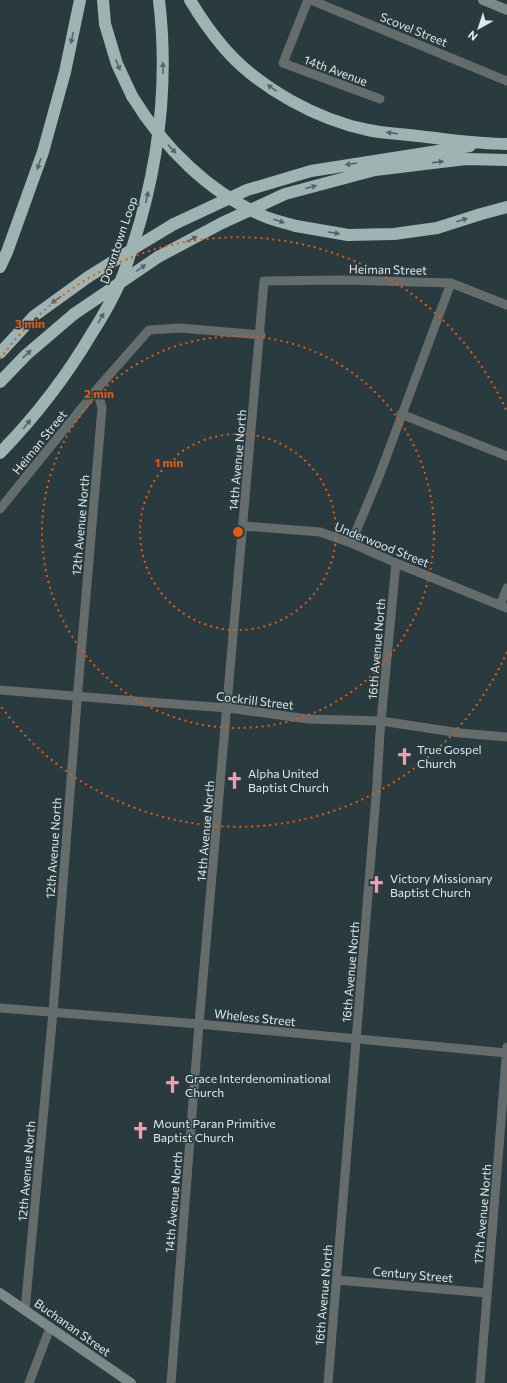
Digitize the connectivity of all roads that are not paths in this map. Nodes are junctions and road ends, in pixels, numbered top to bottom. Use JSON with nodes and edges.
{"nodes":[{"id":1,"x":80,"y":0,"type":"edge"},
{"id":2,"x":103,"y":0,"type":"edge"},
{"id":3,"x":159,"y":0,"type":"edge"},
{"id":4,"x":190,"y":0,"type":"edge"},
{"id":5,"x":308,"y":0,"type":"edge"},
{"id":6,"x":311,"y":0,"type":"edge"},
{"id":7,"x":483,"y":0,"type":"edge"},
{"id":8,"x":507,"y":10,"type":"edge"},
{"id":9,"x":507,"y":81,"type":"edge"},
{"id":10,"x":380,"y":99,"type":"dead end"},
{"id":11,"x":487,"y":144,"type":"junction"},
{"id":12,"x":507,"y":144,"type":"edge"},
{"id":13,"x":507,"y":160,"type":"edge"},
{"id":14,"x":507,"y":207,"type":"edge"},
{"id":15,"x":0,"y":267,"type":"edge"},
{"id":16,"x":264,"y":281,"type":"joint"},
{"id":17,"x":451,"y":283,"type":"junction"},
{"id":18,"x":507,"y":305,"type":"edge"},
{"id":19,"x":261,"y":335,"type":"junction"},
{"id":20,"x":0,"y":353,"type":"edge"},
{"id":21,"x":0,"y":382,"type":"edge"},
{"id":22,"x":97,"y":389,"type":"junction"},
{"id":23,"x":401,"y":414,"type":"junction"},
{"id":24,"x":0,"y":453,"type":"edge"},
{"id":25,"x":507,"y":456,"type":"edge"},
{"id":26,"x":0,"y":509,"type":"edge"},
{"id":27,"x":243,"y":526,"type":"junction"},
{"id":28,"x":351,"y":543,"type":"junction"},
{"id":29,"x":396,"y":563,"type":"junction"},
{"id":30,"x":507,"y":588,"type":"edge"},
{"id":31,"x":504,"y":607,"type":"edge"},
{"id":32,"x":0,"y":690,"type":"edge"},
{"id":33,"x":77,"y":696,"type":"junction"},
{"id":34,"x":228,"y":708,"type":"junction"},
{"id":35,"x":381,"y":721,"type":"junction"},
{"id":36,"x":507,"y":737,"type":"edge"},
{"id":37,"x":0,"y":1008,"type":"edge"},
{"id":38,"x":53,"y":1012,"type":"junction"},
{"id":39,"x":199,"y":1024,"type":"junction"},
{"id":40,"x":357,"y":1040,"type":"junction"},
{"id":41,"x":507,"y":1051,"type":"edge"},
{"id":42,"x":337,"y":1280,"type":"junction"},
{"id":43,"x":0,"y":1293,"type":"edge"},
{"id":44,"x":487,"y":1293,"type":"junction"},
{"id":45,"x":25,"y":1310,"type":"junction"},
{"id":46,"x":50,"y":1328,"type":"junction"},
{"id":47,"x":29,"y":1383,"type":"edge"},
{"id":48,"x":131,"y":1383,"type":"edge"},
{"id":49,"x":171,"y":1383,"type":"edge"},
{"id":50,"x":328,"y":1383,"type":"edge"},
{"id":51,"x":480,"y":1383,"type":"edge"}],
"edges":[{"from":1,"to":15,"type":"highway","one_way":true},
{"from":2,"to":14,"type":"highway","one_way":true,"bridge":true},
{"from":24,"to":3,"type":"highway","name":"Downtown Loop","one_way":true},
{"from":11,"to":4,"type":"highway","one_way":true},
{"from":5,"to":10,"type":"street","name":"14th Avenue"},
{"from":6,"to":9,"type":"street","name":"Scovel Street"},
{"from":7,"to":8,"type":"street"},
{"from":11,"to":12,"type":"highway"},
{"from":11,"to":20,"type":"highway","one_way":true,"bridge":true},
{"from":21,"to":13,"type":"highway","one_way":true,"bridge":true},
{"from":16,"to":17,"type":"street","name":"Heiman Street"},
{"from":16,"to":19,"type":"street","name":"14th Avenue North"},
{"from":17,"to":18,"type":"street","name":"Heiman Street"},
{"from":17,"to":23,"type":"street"},
{"from":19,"to":22,"type":"street","name":"Heiman Street"},
{"from":19,"to":27,"type":"street","name":"14th Avenue North"},
{"from":22,"to":26,"type":"street","name":"Heiman Street"},
{"from":22,"to":33,"type":"street","name":"12th Avenue North"},
{"from":23,"to":25,"type":"street"},
{"from":23,"to":28,"type":"street"},
{"from":27,"to":28,"type":"street","name":"Underwood Street"},
{"from":27,"to":34,"type":"street","name":"14th Avenue North"},
{"from":28,"to":29,"type":"street","name":"Underwood Street"},
{"from":29,"to":31,"type":"street","name":"Underwood Street"},
{"from":29,"to":35,"type":"street","name":"16th Avenue North"},
{"from":30,"to":31,"type":"street"},
{"from":32,"to":33,"type":"street","name":"Cockrill Street"},
{"from":33,"to":34,"type":"street","name":"Cockrill Street"},
{"from":33,"to":38,"type":"street","name":"12th Avenue North"},
{"from":34,"to":35,"type":"street","name":"Cockrill Street"},
{"from":34,"to":39,"type":"street","name":"14th Avenue North"},
{"from":35,"to":36,"type":"street","name":"Cockrill Street"},
{"from":35,"to":40,"type":"street","name":"16th Avenue North"},
{"from":37,"to":38,"type":"street","name":"Wheless Street"},
{"from":38,"to":39,"type":"street","name":"Wheless Street"},
{"from":38,"to":45,"type":"street","name":"12th Avenue North"},
{"from":39,"to":40,"type":"street","name":"Wheless Street"},
{"from":39,"to":49,"type":"street","name":"14th Avenue North"},
{"from":40,"to":41,"type":"street","name":"Wheless Street"},
{"from":40,"to":42,"type":"street","name":"16th Avenue North"},
{"from":41,"to":44,"type":"street","name":"17th Avenue North"},
{"from":42,"to":44,"type":"street","name":"Century Street"},
{"from":42,"to":50,"type":"street","name":"16th Avenue North"},
{"from":43,"to":45,"type":"street","name":"Buchanan Street"},
{"from":44,"to":51,"type":"street","name":"17th Avenue North"},
{"from":45,"to":46,"type":"street","name":"Buchanan Street"},
{"from":46,"to":47,"type":"street"},
{"from":46,"to":48,"type":"street","name":"Buchanan Street"}]}
